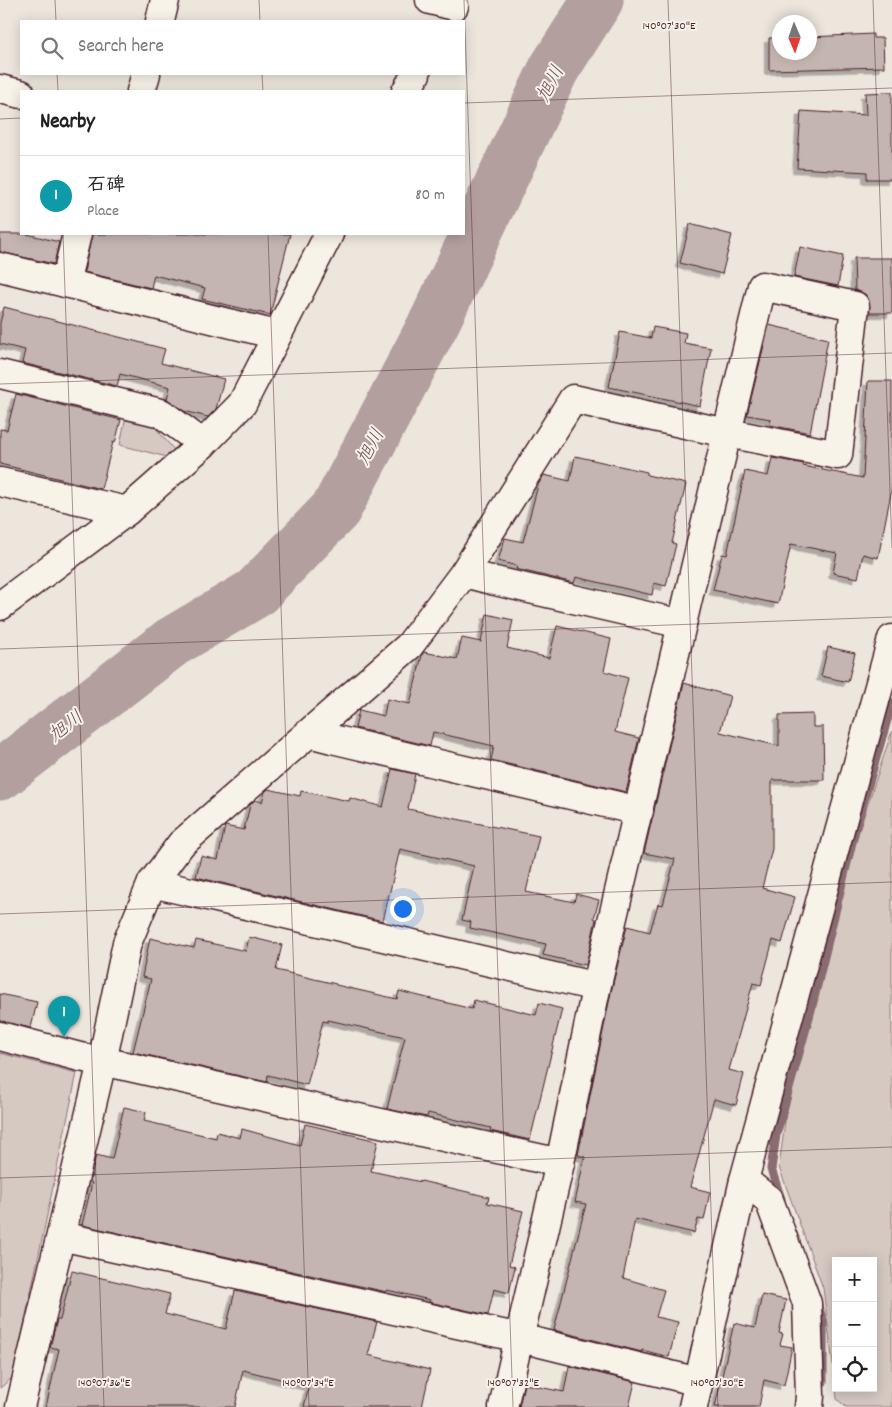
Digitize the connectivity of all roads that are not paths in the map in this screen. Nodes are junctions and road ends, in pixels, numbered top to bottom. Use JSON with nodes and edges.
{"nodes":[{"id":1,"x":165,"y":0,"type":"edge"},
{"id":2,"x":160,"y":20,"type":"edge"},
{"id":3,"x":146,"y":75,"type":"edge"},
{"id":4,"x":415,"y":75,"type":"edge"},
{"id":5,"x":0,"y":90,"type":"edge"},
{"id":6,"x":141,"y":90,"type":"edge"},
{"id":7,"x":407,"y":90,"type":"edge"},
{"id":8,"x":20,"y":94,"type":"edge"},
{"id":9,"x":77,"y":235,"type":"edge"},
{"id":10,"x":328,"y":235,"type":"edge"},
{"id":11,"x":0,"y":267,"type":"edge"},
{"id":12,"x":65,"y":283,"type":"junction"},
{"id":13,"x":277,"y":335,"type":"junction"},
{"id":14,"x":0,"y":374,"type":"edge"},
{"id":15,"x":726,"y":433,"type":"junction"},
{"id":16,"x":203,"y":444,"type":"junction"},
{"id":17,"x":0,"y":482,"type":"edge"},
{"id":18,"x":127,"y":510,"type":"junction"},
{"id":19,"x":464,"y":573,"type":"junction"},
{"id":20,"x":0,"y":606,"type":"edge"},
{"id":21,"x":682,"y":624,"type":"junction"},
{"id":22,"x":892,"y":639,"type":"edge"},
{"id":23,"x":309,"y":733,"type":"junction"},
{"id":24,"x":639,"y":811,"type":"junction"},
{"id":25,"x":152,"y":884,"type":"junction"},
{"id":26,"x":596,"y":989,"type":"junction"},
{"id":27,"x":0,"y":1036,"type":"edge"},
{"id":28,"x":102,"y":1062,"type":"junction"},
{"id":29,"x":560,"y":1163,"type":"junction"},
{"id":30,"x":744,"y":1180,"type":"junction"},
{"id":31,"x":61,"y":1236,"type":"junction"},
{"id":32,"x":520,"y":1338,"type":"junction"},
{"id":33,"x":696,"y":1395,"type":"edge"},
{"id":34,"x":0,"y":1406,"type":"edge"},
{"id":35,"x":8,"y":1407,"type":"edge"},
{"id":36,"x":20,"y":1407,"type":"edge"},
{"id":37,"x":503,"y":1407,"type":"edge"},
{"id":38,"x":809,"y":1407,"type":"edge"}],
"edges":[{"from":1,"to":2,"type":"street"},
{"from":3,"to":6,"type":"street"},
{"from":4,"to":7,"type":"street"},
{"from":5,"to":8,"type":"street"},
{"from":9,"to":12,"type":"street"},
{"from":10,"to":13,"type":"street"},
{"from":11,"to":12,"type":"street"},
{"from":12,"to":13,"type":"street"},
{"from":13,"to":16,"type":"street"},
{"from":14,"to":16,"type":"street"},
{"from":15,"to":15,"type":"street"},
{"from":15,"to":19,"type":"street"},
{"from":15,"to":21,"type":"street"},
{"from":16,"to":18,"type":"street"},
{"from":17,"to":18,"type":"street"},
{"from":18,"to":20,"type":"street"},
{"from":19,"to":21,"type":"street"},
{"from":19,"to":23,"type":"street"},
{"from":21,"to":24,"type":"street"},
{"from":22,"to":30,"type":"street"},
{"from":23,"to":24,"type":"street"},
{"from":23,"to":25,"type":"street"},
{"from":24,"to":26,"type":"street"},
{"from":25,"to":26,"type":"street"},
{"from":25,"to":28,"type":"street"},
{"from":26,"to":29,"type":"street"},
{"from":27,"to":28,"type":"street"},
{"from":28,"to":29,"type":"street"},
{"from":28,"to":31,"type":"street"},
{"from":29,"to":32,"type":"street"},
{"from":30,"to":33,"type":"street"},
{"from":30,"to":38,"type":"street"},
{"from":31,"to":32,"type":"street"},
{"from":31,"to":36,"type":"street"},
{"from":32,"to":33,"type":"street"},
{"from":32,"to":37,"type":"street"},
{"from":34,"to":35,"type":"street"}]}
